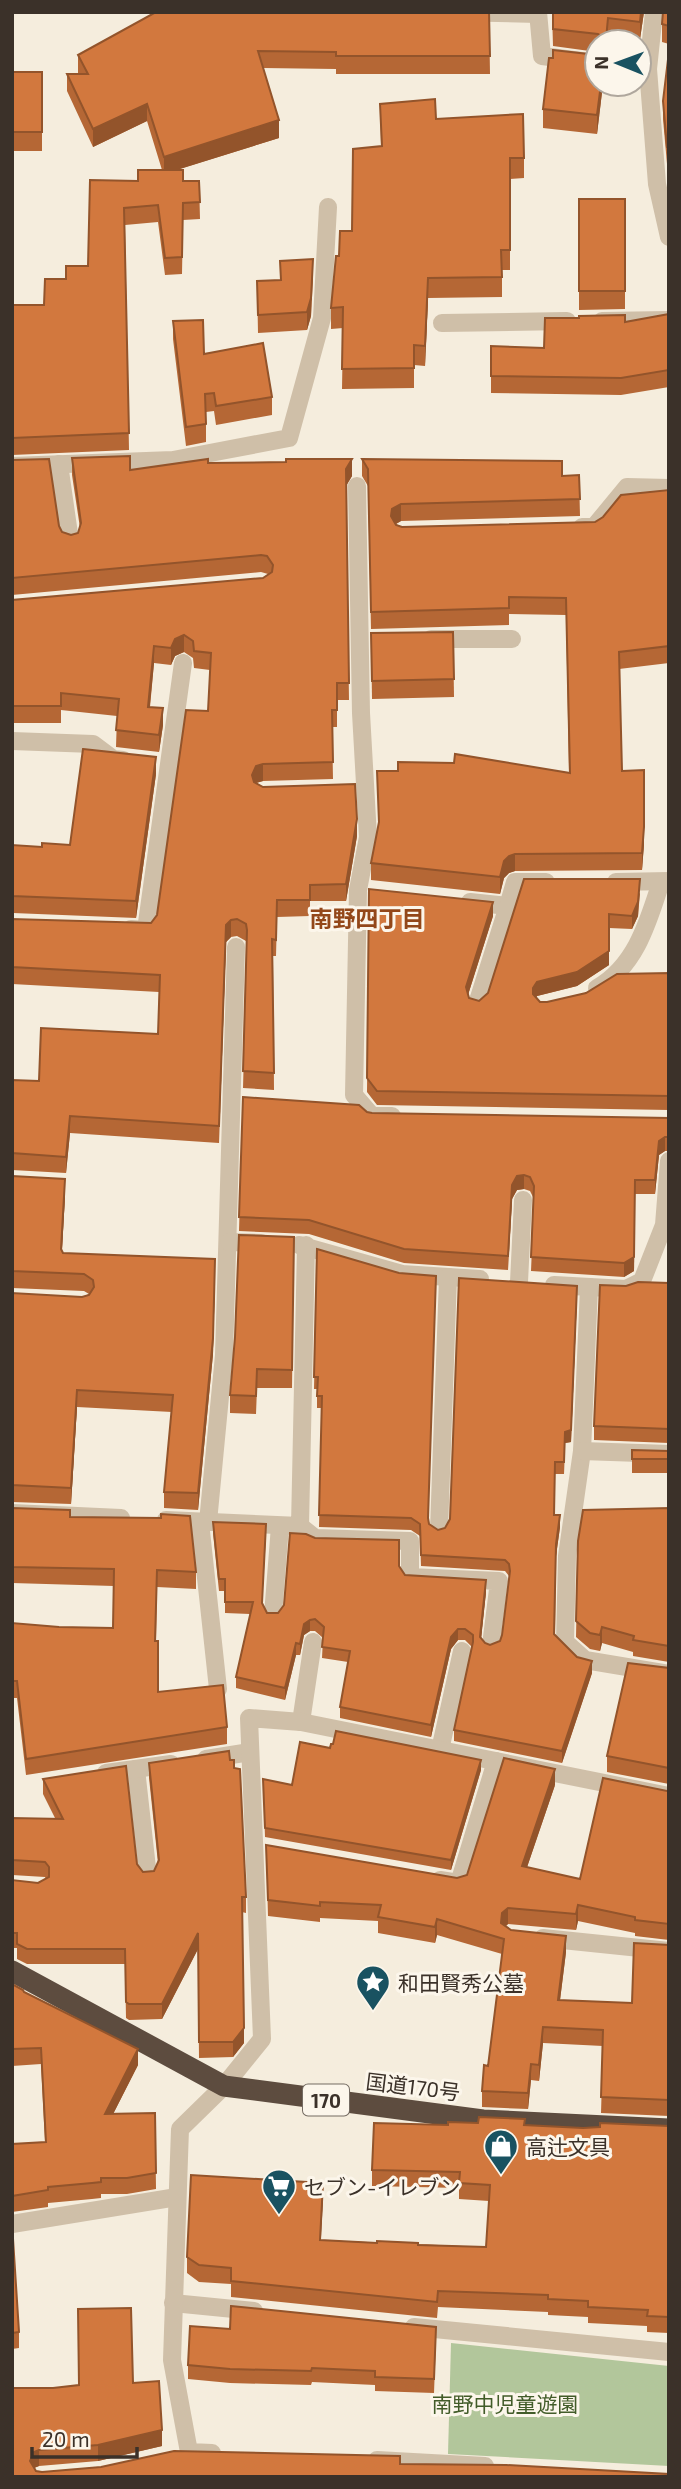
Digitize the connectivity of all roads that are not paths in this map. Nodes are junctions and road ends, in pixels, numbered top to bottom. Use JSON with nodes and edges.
{"nodes":[{"id":1,"x":449,"y":12,"type":"edge"},
{"id":2,"x":538,"y":13,"type":"edge"},
{"id":3,"x":583,"y":61,"type":"edge"},
{"id":4,"x":647,"y":98,"type":"edge"},
{"id":5,"x":328,"y":207,"type":"dead end"},
{"id":6,"x":669,"y":237,"type":"edge"},
{"id":7,"x":669,"y":320,"type":"edge"},
{"id":8,"x":442,"y":323,"type":"dead end"},
{"id":9,"x":59,"y":464,"type":"junction"},
{"id":10,"x":12,"y":466,"type":"edge"},
{"id":11,"x":358,"y":486,"type":"dead end"},
{"id":12,"x":669,"y":488,"type":"edge"},
{"id":13,"x":567,"y":527,"type":"edge"},
{"id":14,"x":70,"y":541,"type":"edge"},
{"id":15,"x":415,"y":639,"type":"edge"},
{"id":16,"x":512,"y":639,"type":"dead end"},
{"id":17,"x":183,"y":663,"type":"dead end"},
{"id":18,"x":12,"y":741,"type":"edge"},
{"id":19,"x":169,"y":764,"type":"junction"},
{"id":20,"x":568,"y":882,"type":"edge"},
{"id":21,"x":595,"y":882,"type":"edge"},
{"id":22,"x":665,"y":882,"type":"edge"},
{"id":23,"x":453,"y":900,"type":"edge"},
{"id":24,"x":508,"y":906,"type":"junction"},
{"id":25,"x":120,"y":929,"type":"edge"},
{"id":26,"x":236,"y":947,"type":"dead end"},
{"id":27,"x":580,"y":997,"type":"edge"},
{"id":28,"x":477,"y":1004,"type":"edge"},
{"id":29,"x":413,"y":1116,"type":"edge"},
{"id":30,"x":669,"y":1161,"type":"edge"},
{"id":31,"x":523,"y":1200,"type":"dead end"},
{"id":32,"x":229,"y":1242,"type":"junction"},
{"id":33,"x":306,"y":1245,"type":"junction"},
{"id":34,"x":448,"y":1277,"type":"junction"},
{"id":35,"x":519,"y":1282,"type":"junction"},
{"id":36,"x":589,"y":1287,"type":"junction"},
{"id":37,"x":582,"y":1451,"type":"junction"},
{"id":38,"x":669,"y":1454,"type":"edge"},
{"id":39,"x":12,"y":1513,"type":"edge"},
{"id":40,"x":204,"y":1522,"type":"junction"},
{"id":41,"x":280,"y":1526,"type":"junction"},
{"id":42,"x":300,"y":1526,"type":"junction"},
{"id":43,"x":439,"y":1530,"type":"edge"},
{"id":44,"x":274,"y":1615,"type":"edge"},
{"id":45,"x":313,"y":1642,"type":"dead end"},
{"id":46,"x":491,"y":1645,"type":"edge"},
{"id":47,"x":462,"y":1651,"type":"dead end"},
{"id":48,"x":669,"y":1674,"type":"edge"},
{"id":49,"x":218,"y":1689,"type":"edge"},
{"id":50,"x":301,"y":1722,"type":"junction"},
{"id":51,"x":440,"y":1750,"type":"junction"},
{"id":52,"x":250,"y":1752,"type":"junction"},
{"id":53,"x":496,"y":1761,"type":"junction"},
{"id":54,"x":136,"y":1769,"type":"junction"},
{"id":55,"x":95,"y":1775,"type":"edge"},
{"id":56,"x":669,"y":1796,"type":"edge"},
{"id":57,"x":418,"y":1876,"type":"edge"},
{"id":58,"x":148,"y":1877,"type":"edge"},
{"id":59,"x":525,"y":1936,"type":"edge"},
{"id":60,"x":669,"y":1951,"type":"edge"},
{"id":61,"x":12,"y":1971,"type":"edge"},
{"id":62,"x":224,"y":2086,"type":"junction"},
{"id":63,"x":669,"y":2129,"type":"edge"},
{"id":64,"x":177,"y":2197,"type":"junction"},
{"id":65,"x":12,"y":2224,"type":"edge"},
{"id":66,"x":173,"y":2303,"type":"junction"},
{"id":67,"x":270,"y":2313,"type":"edge"},
{"id":68,"x":393,"y":2325,"type":"edge"},
{"id":69,"x":669,"y":2352,"type":"edge"},
{"id":70,"x":231,"y":2454,"type":"edge"},
{"id":71,"x":357,"y":2459,"type":"edge"},
{"id":72,"x":508,"y":2467,"type":"edge"},
{"id":73,"x":426,"y":2469,"type":"edge"}],
"edges":[{"from":1,"to":2,"type":"street"},
{"from":2,"to":3,"type":"street"},
{"from":4,"to":6,"type":"street"},
{"from":5,"to":9,"type":"street"},
{"from":7,"to":8,"type":"street"},
{"from":9,"to":10,"type":"street"},
{"from":9,"to":14,"type":"street"},
{"from":11,"to":29,"type":"street"},
{"from":12,"to":13,"type":"street"},
{"from":15,"to":16,"type":"street"},
{"from":17,"to":19,"type":"street"},
{"from":18,"to":19,"type":"street"},
{"from":19,"to":25,"type":"street"},
{"from":20,"to":24,"type":"street"},
{"from":21,"to":22,"type":"street"},
{"from":22,"to":27,"type":"street"},
{"from":23,"to":24,"type":"street"},
{"from":24,"to":28,"type":"street"},
{"from":26,"to":32,"type":"street"},
{"from":30,"to":36,"type":"street"},
{"from":31,"to":35,"type":"street"},
{"from":32,"to":33,"type":"street"},
{"from":32,"to":40,"type":"street"},
{"from":33,"to":34,"type":"street"},
{"from":33,"to":42,"type":"street"},
{"from":34,"to":35,"type":"street"},
{"from":34,"to":43,"type":"street"},
{"from":35,"to":36,"type":"street"},
{"from":36,"to":37,"type":"street"},
{"from":37,"to":38,"type":"street"},
{"from":37,"to":48,"type":"street"},
{"from":39,"to":40,"type":"street"},
{"from":40,"to":41,"type":"street"},
{"from":40,"to":49,"type":"street"},
{"from":41,"to":42,"type":"street"},
{"from":41,"to":44,"type":"street"},
{"from":42,"to":46,"type":"street"},
{"from":45,"to":50,"type":"street"},
{"from":47,"to":51,"type":"street"},
{"from":50,"to":51,"type":"street"},
{"from":50,"to":52,"type":"street"},
{"from":51,"to":53,"type":"street"},
{"from":52,"to":54,"type":"street"},
{"from":52,"to":62,"type":"street"},
{"from":53,"to":56,"type":"street"},
{"from":53,"to":57,"type":"street"},
{"from":54,"to":55,"type":"street"},
{"from":54,"to":58,"type":"street"},
{"from":59,"to":60,"type":"street"},
{"from":61,"to":62,"type":"highway","name":"国道170号","number":"170"},
{"from":62,"to":63,"type":"highway","name":"国道170号","number":"170"},
{"from":62,"to":64,"type":"street"},
{"from":64,"to":65,"type":"street"},
{"from":64,"to":66,"type":"street"},
{"from":66,"to":67,"type":"street"},
{"from":66,"to":70,"type":"street"},
{"from":68,"to":69,"type":"street"},
{"from":71,"to":73,"type":"street"},
{"from":72,"to":73,"type":"street"}]}
